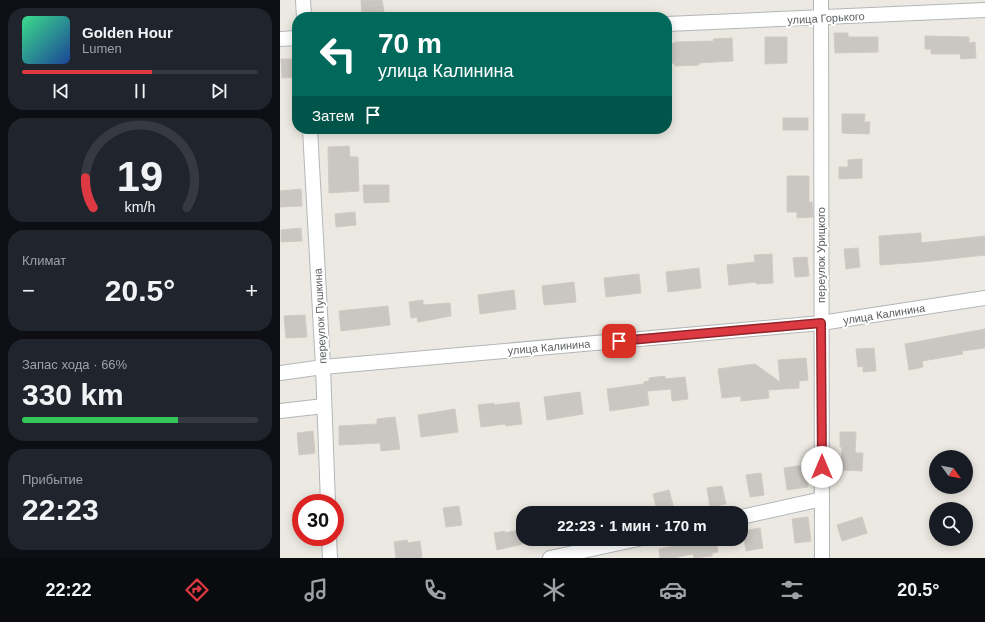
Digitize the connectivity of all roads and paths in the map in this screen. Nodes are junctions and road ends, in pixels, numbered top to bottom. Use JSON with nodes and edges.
{"nodes":[{"id":1,"x":303,"y":0,"type":"edge"},
{"id":2,"x":821,"y":0,"type":"edge"},
{"id":3,"x":985,"y":10,"type":"edge"},
{"id":4,"x":304,"y":12,"type":"edge"},
{"id":5,"x":821,"y":18,"type":"junction"},
{"id":6,"x":672,"y":24,"type":"edge"},
{"id":7,"x":292,"y":38,"type":"edge"},
{"id":8,"x":280,"y":39,"type":"edge"},
{"id":9,"x":310,"y":134,"type":"edge"},
{"id":10,"x":985,"y":298,"type":"edge"},
{"id":11,"x":821,"y":323,"type":"junction"},
{"id":12,"x":323,"y":367,"type":"junction"},
{"id":13,"x":280,"y":373,"type":"edge"},
{"id":14,"x":324,"y":406,"type":"junction"},
{"id":15,"x":280,"y":411,"type":"edge"},
{"id":16,"x":328,"y":494,"type":"edge"},
{"id":17,"x":822,"y":499,"type":"junction"},
{"id":18,"x":748,"y":515,"type":"edge"},
{"id":19,"x":329,"y":546,"type":"edge"},
{"id":20,"x":606,"y":546,"type":"edge"},
{"id":21,"x":330,"y":558,"type":"edge"},
{"id":22,"x":550,"y":558,"type":"edge"},
{"id":23,"x":822,"y":558,"type":"edge"}],
"edges":[{"from":1,"to":4,"type":"street"},
{"from":2,"to":5,"type":"street","name":"переулок Урицкого"},
{"from":3,"to":5,"type":"street","name":"улица Горького"},
{"from":5,"to":6,"type":"street","name":"улица Горького"},
{"from":5,"to":11,"type":"street","name":"переулок Урицкого"},
{"from":7,"to":8,"type":"street"},
{"from":9,"to":12,"type":"street","name":"переулок Пушкина"},
{"from":10,"to":11,"type":"street","name":"улица Калинина"},
{"from":11,"to":12,"type":"street","name":"улица Калинина"},
{"from":11,"to":17,"type":"street","name":"переулок Урицкого"},
{"from":12,"to":13,"type":"street","name":"улица Калинина"},
{"from":12,"to":14,"type":"street","name":"переулок Пушкина"},
{"from":14,"to":15,"type":"street"},
{"from":14,"to":16,"type":"street","name":"переулок Пушкина"},
{"from":17,"to":18,"type":"street"},
{"from":17,"to":23,"type":"street","name":"переулок Урицкого"},
{"from":19,"to":21,"type":"street"},
{"from":20,"to":22,"type":"street"}]}
